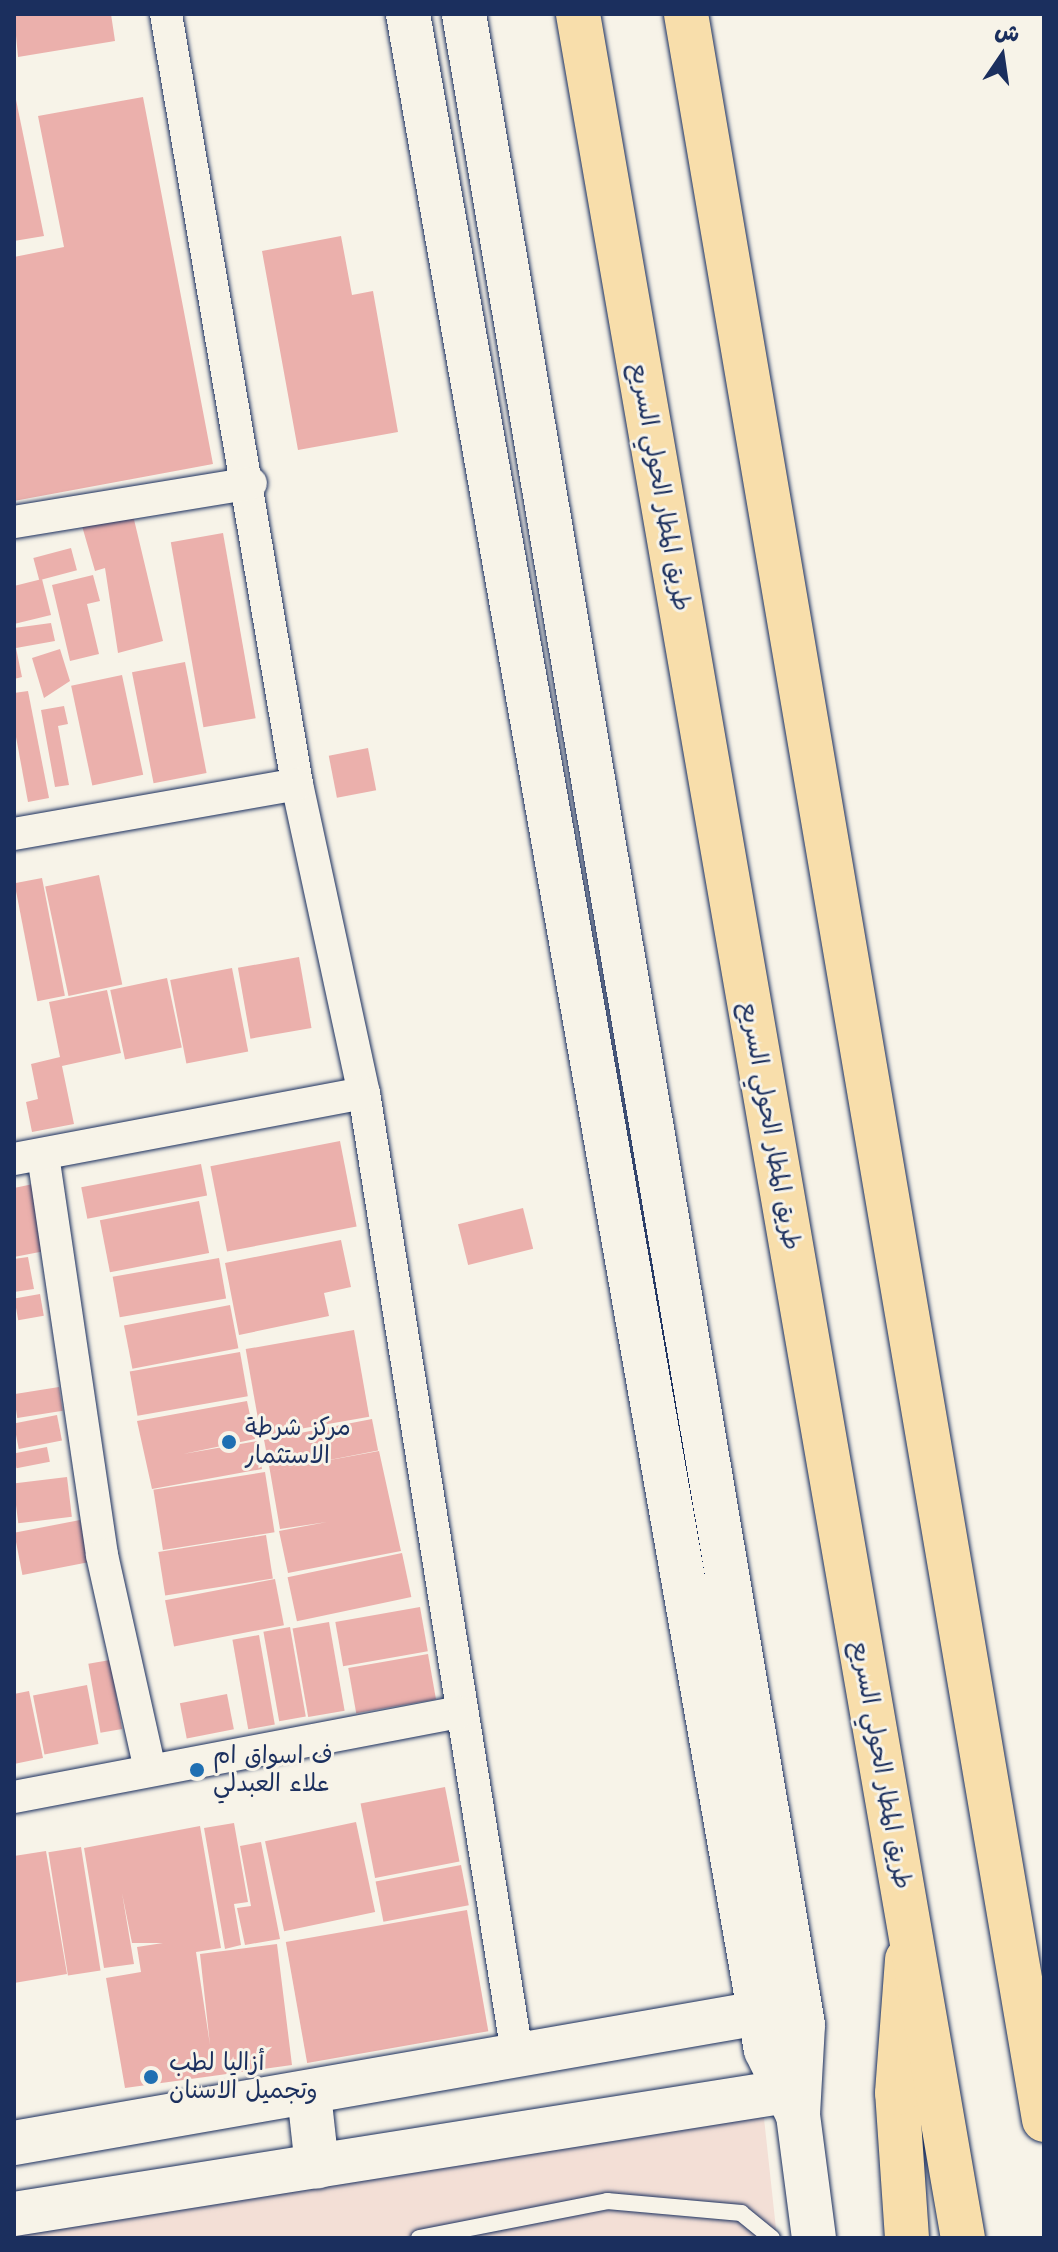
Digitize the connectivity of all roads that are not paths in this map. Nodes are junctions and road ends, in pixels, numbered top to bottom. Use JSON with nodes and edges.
{"nodes":[{"id":1,"x":166,"y":14,"type":"edge"},
{"id":2,"x":408,"y":14,"type":"edge"},
{"id":3,"x":464,"y":14,"type":"edge"},
{"id":4,"x":578,"y":14,"type":"edge"},
{"id":5,"x":686,"y":14,"type":"edge"},
{"id":6,"x":251,"y":483,"type":"junction"},
{"id":7,"x":14,"y":522,"type":"edge"},
{"id":8,"x":297,"y":784,"type":"junction"},
{"id":9,"x":14,"y":834,"type":"edge"},
{"id":10,"x":364,"y":1093,"type":"junction"},
{"id":11,"x":29,"y":1157,"type":"edge"},
{"id":12,"x":459,"y":1712,"type":"junction"},
{"id":13,"x":150,"y":1769,"type":"junction"},
{"id":14,"x":14,"y":1797,"type":"edge"},
{"id":15,"x":909,"y":1928,"type":"junction"},
{"id":16,"x":759,"y":2013,"type":"junction"},
{"id":17,"x":517,"y":2054,"type":"junction"},
{"id":18,"x":309,"y":2094,"type":"junction"},
{"id":19,"x":790,"y":2104,"type":"junction"},
{"id":20,"x":1044,"y":2120,"type":"edge"},
{"id":21,"x":14,"y":2143,"type":"edge"},
{"id":22,"x":317,"y":2167,"type":"junction"},
{"id":23,"x":14,"y":2214,"type":"edge"},
{"id":24,"x":419,"y":2238,"type":"edge"},
{"id":25,"x":772,"y":2238,"type":"edge"},
{"id":26,"x":814,"y":2238,"type":"edge"},
{"id":27,"x":907,"y":2238,"type":"edge"},
{"id":28,"x":963,"y":2238,"type":"edge"}],
"edges":[{"from":1,"to":6,"type":"street"},
{"from":2,"to":16,"type":"street"},
{"from":3,"to":19,"type":"street"},
{"from":4,"to":15,"type":"main road","name":"طريق المطار الحولي السريع"},
{"from":5,"to":20,"type":"main road"},
{"from":6,"to":7,"type":"street"},
{"from":6,"to":8,"type":"street"},
{"from":8,"to":9,"type":"street"},
{"from":8,"to":10,"type":"street"},
{"from":10,"to":11,"type":"street"},
{"from":10,"to":12,"type":"street"},
{"from":11,"to":13,"type":"street"},
{"from":12,"to":13,"type":"street"},
{"from":12,"to":17,"type":"street"},
{"from":13,"to":14,"type":"street"},
{"from":15,"to":27,"type":"main road"},
{"from":15,"to":28,"type":"main road","name":"طريق المطار الحولي السريع"},
{"from":16,"to":17,"type":"street"},
{"from":16,"to":19,"type":"street"},
{"from":17,"to":18,"type":"street"},
{"from":18,"to":21,"type":"street"},
{"from":18,"to":22,"type":"street"},
{"from":19,"to":22,"type":"street"},
{"from":19,"to":26,"type":"street"},
{"from":22,"to":23,"type":"street"},
{"from":24,"to":25,"type":"lane"}]}
